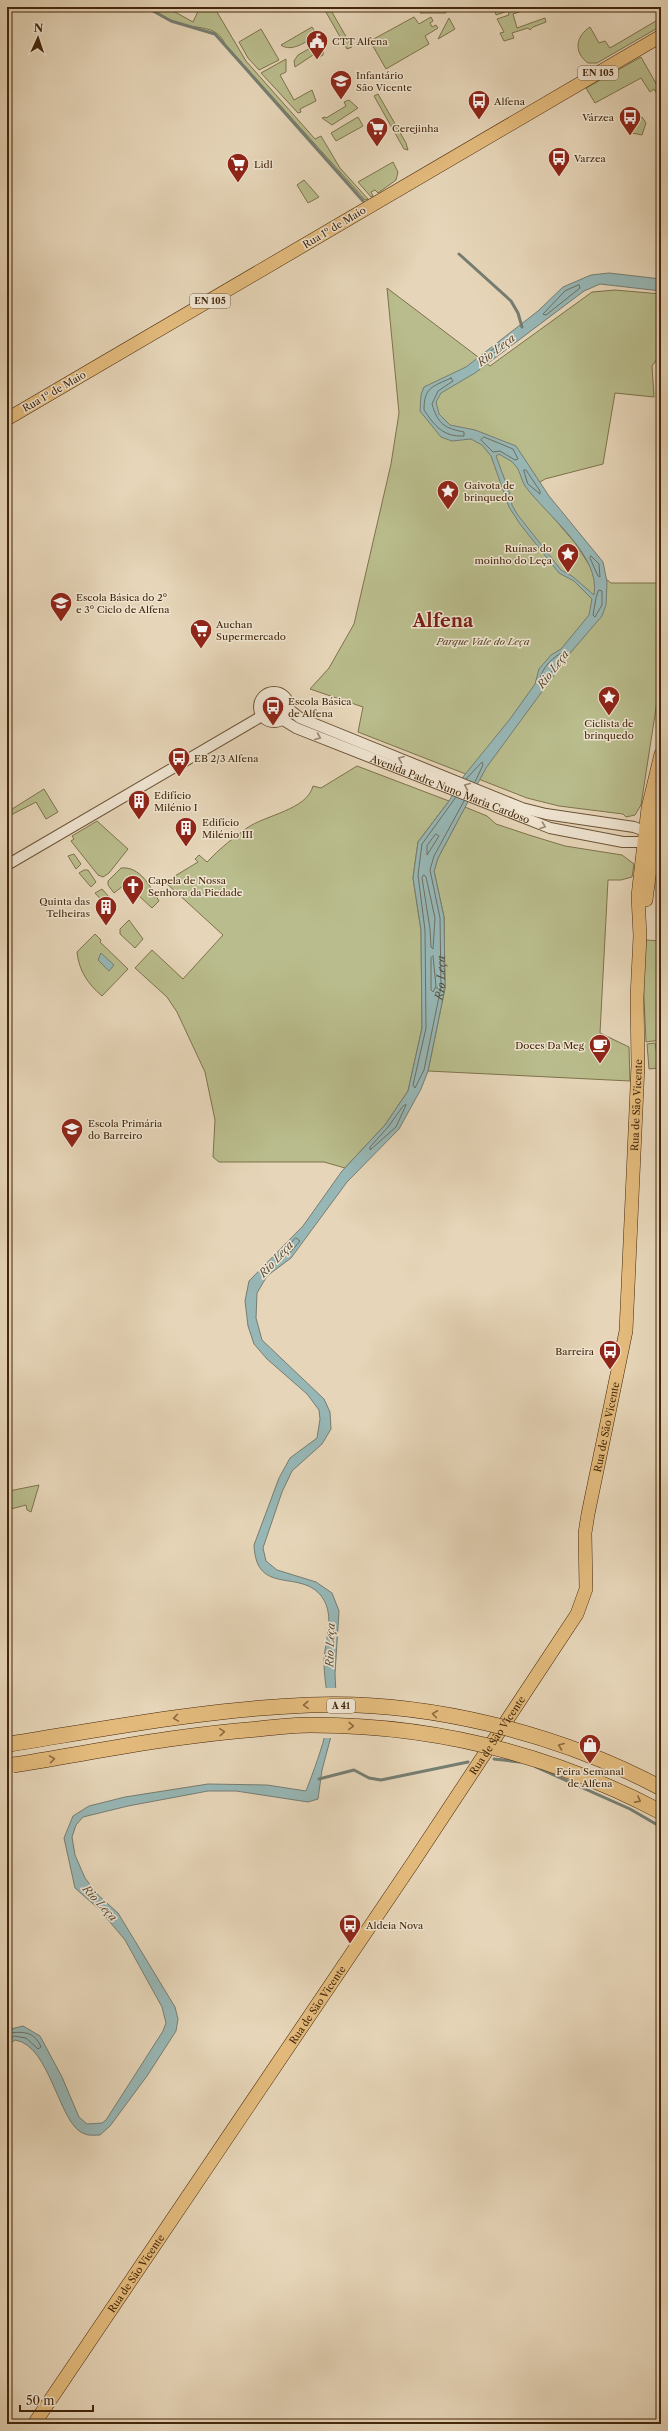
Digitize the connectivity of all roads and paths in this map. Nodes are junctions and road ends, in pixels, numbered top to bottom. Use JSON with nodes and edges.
{"nodes":[{"id":1,"x":661,"y":36,"type":"edge"},
{"id":2,"x":7,"y":419,"type":"edge"},
{"id":3,"x":290,"y":710,"type":"junction"},
{"id":4,"x":262,"y":716,"type":"junction"},
{"id":5,"x":283,"y":720,"type":"junction"},
{"id":6,"x":661,"y":757,"type":"edge"},
{"id":7,"x":435,"y":778,"type":"junction"},
{"id":8,"x":661,"y":785,"type":"edge"},
{"id":9,"x":495,"y":803,"type":"junction"},
{"id":10,"x":648,"y":813,"type":"junction"},
{"id":11,"x":605,"y":822,"type":"junction"},
{"id":12,"x":626,"y":825,"type":"junction"},
{"id":13,"x":648,"y":836,"type":"junction"},
{"id":14,"x":605,"y":840,"type":"junction"},
{"id":15,"x":623,"y":842,"type":"junction"},
{"id":16,"x":641,"y":861,"type":"junction"},
{"id":17,"x":7,"y":865,"type":"edge"},
{"id":18,"x":640,"y":936,"type":"junction"},
{"id":19,"x":10,"y":1744,"type":"dead end"},
{"id":20,"x":13,"y":1765,"type":"dead end"},
{"id":21,"x":661,"y":1788,"type":"edge"},
{"id":22,"x":661,"y":1812,"type":"edge"},
{"id":23,"x":34,"y":2424,"type":"edge"}],
"edges":[{"from":1,"to":2,"type":"main road","name":"Rua 1º de Maio","number":"EN 105"},
{"from":3,"to":4,"type":"street"},
{"from":3,"to":5,"type":"street"},
{"from":7,"to":3,"type":"street","name":"Avenida Padre Nuno Maria Cardoso","one_way":true},
{"from":4,"to":5,"type":"street"},
{"from":4,"to":17,"type":"street"},
{"from":5,"to":7,"type":"street","name":"Avenida Padre Nuno Maria Cardoso","one_way":true},
{"from":6,"to":10,"type":"main road","name":"Rua de São Vicente"},
{"from":7,"to":9,"type":"street","name":"Avenida Padre Nuno Maria Cardoso"},
{"from":8,"to":13,"type":"main road","name":"Rua de São Vicente"},
{"from":9,"to":11,"type":"street","name":"Avenida Padre Nuno Maria Cardoso"},
{"from":9,"to":14,"type":"street","name":"Avenida Padre Nuno Maria Cardoso","one_way":true},
{"from":10,"to":12,"type":"street"},
{"from":10,"to":13,"type":"main road","name":"Rua de São Vicente"},
{"from":11,"to":12,"type":"street","name":"Avenida Padre Nuno Maria Cardoso"},
{"from":11,"to":14,"type":"street"},
{"from":12,"to":13,"type":"street","name":"Avenida Padre Nuno Maria Cardoso"},
{"from":13,"to":15,"type":"street","name":"Avenida Padre Nuno Maria Cardoso"},
{"from":13,"to":16,"type":"main road","name":"Rua de São Vicente"},
{"from":13,"to":18,"type":"main road","name":"Rua de São Vicente"},
{"from":14,"to":15,"type":"street","name":"Avenida Padre Nuno Maria Cardoso"},
{"from":15,"to":16,"type":"street"},
{"from":16,"to":18,"type":"main road","name":"Rua de São Vicente"},
{"from":18,"to":23,"type":"main road","name":"Rua de São Vicente"},
{"from":21,"to":19,"type":"highway","number":"A 41","one_way":true,"bridge":true},
{"from":20,"to":22,"type":"highway","number":"A 41","one_way":true,"bridge":true}]}
